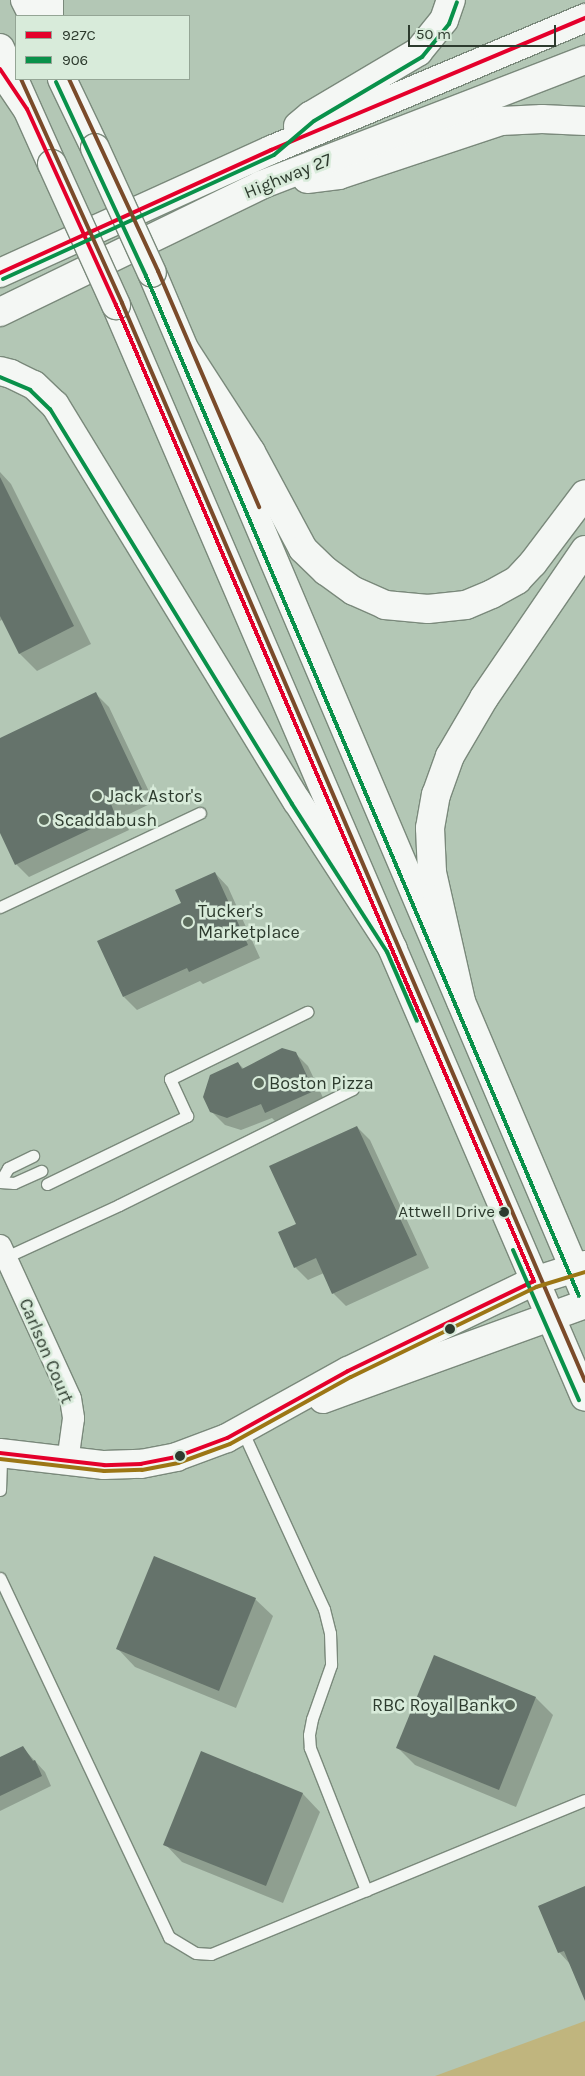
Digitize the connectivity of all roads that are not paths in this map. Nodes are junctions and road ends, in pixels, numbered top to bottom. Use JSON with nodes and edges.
{"nodes":[{"id":1,"x":25,"y":0,"type":"edge"},
{"id":2,"x":50,"y":0,"type":"edge"},
{"id":3,"x":452,"y":0,"type":"edge"},
{"id":4,"x":32,"y":15,"type":"edge"},
{"id":5,"x":50,"y":15,"type":"edge"},
{"id":6,"x":585,"y":18,"type":"edge"},
{"id":7,"x":0,"y":48,"type":"edge"},
{"id":8,"x":585,"y":60,"type":"edge"},
{"id":9,"x":0,"y":70,"type":"edge"},
{"id":10,"x":62,"y":80,"type":"edge"},
{"id":11,"x":27,"y":109,"type":"junction"},
{"id":12,"x":585,"y":121,"type":"edge"},
{"id":13,"x":271,"y":150,"type":"junction"},
{"id":14,"x":261,"y":185,"type":"junction"},
{"id":15,"x":0,"y":273,"type":"edge"},
{"id":16,"x":0,"y":312,"type":"edge"},
{"id":17,"x":185,"y":350,"type":"junction"},
{"id":18,"x":0,"y":372,"type":"edge"},
{"id":19,"x":585,"y":494,"type":"edge"},
{"id":20,"x":585,"y":550,"type":"edge"},
{"id":21,"x":200,"y":813,"type":"dead end"},
{"id":22,"x":0,"y":907,"type":"edge"},
{"id":23,"x":393,"y":949,"type":"junction"},
{"id":24,"x":462,"y":1001,"type":"junction"},
{"id":25,"x":307,"y":1012,"type":"dead end"},
{"id":26,"x":353,"y":1089,"type":"dead end"},
{"id":27,"x":33,"y":1156,"type":"dead end"},
{"id":28,"x":41,"y":1171,"type":"dead end"},
{"id":29,"x":0,"y":1182,"type":"edge"},
{"id":30,"x":47,"y":1184,"type":"dead end"},
{"id":31,"x":3,"y":1251,"type":"edge"},
{"id":32,"x":579,"y":1267,"type":"edge"},
{"id":33,"x":534,"y":1281,"type":"junction"},
{"id":34,"x":585,"y":1294,"type":"edge"},
{"id":35,"x":585,"y":1304,"type":"edge"},
{"id":36,"x":550,"y":1316,"type":"junction"},
{"id":37,"x":585,"y":1397,"type":"edge"},
{"id":38,"x":254,"y":1424,"type":"junction"},
{"id":39,"x":1,"y":1453,"type":"edge"},
{"id":40,"x":67,"y":1461,"type":"junction"},
{"id":41,"x":0,"y":1490,"type":"edge"},
{"id":42,"x":0,"y":1578,"type":"edge"},
{"id":43,"x":585,"y":1800,"type":"edge"},
{"id":44,"x":366,"y":1890,"type":"junction"}],
"edges":[{"from":1,"to":4,"type":"main road"},
{"from":2,"to":5,"type":"main road"},
{"from":3,"to":13,"type":"main road"},
{"from":6,"to":13,"type":"main road","name":"Highway 27"},
{"from":7,"to":11,"type":"main road"},
{"from":8,"to":14,"type":"main road","name":"Highway 27"},
{"from":9,"to":11,"type":"main road"},
{"from":10,"to":17,"type":"main road","bridge":true},
{"from":11,"to":23,"type":"main road","bridge":true},
{"from":12,"to":14,"type":"main road"},
{"from":13,"to":15,"type":"main road","name":"Highway 27"},
{"from":14,"to":16,"type":"main road","name":"Highway 27"},
{"from":17,"to":19,"type":"main road"},
{"from":17,"to":24,"type":"main road"},
{"from":18,"to":23,"type":"main road"},
{"from":20,"to":24,"type":"main road"},
{"from":21,"to":22,"type":"lane"},
{"from":23,"to":33,"type":"main road"},
{"from":24,"to":32,"type":"main road"},
{"from":25,"to":30,"type":"lane"},
{"from":26,"to":31,"type":"lane"},
{"from":27,"to":29,"type":"lane"},
{"from":28,"to":29,"type":"lane"},
{"from":31,"to":40,"type":"street","name":"Carlson Court"},
{"from":32,"to":33,"type":"main road"},
{"from":32,"to":34,"type":"main road"},
{"from":33,"to":36,"type":"main road"},
{"from":33,"to":38,"type":"main road"},
{"from":35,"to":36,"type":"main road"},
{"from":36,"to":37,"type":"main road"},
{"from":36,"to":38,"type":"main road"},
{"from":38,"to":40,"type":"main road"},
{"from":38,"to":44,"type":"lane"},
{"from":39,"to":40,"type":"main road"},
{"from":39,"to":41,"type":"lane"},
{"from":42,"to":44,"type":"lane"},
{"from":43,"to":44,"type":"lane"}]}
